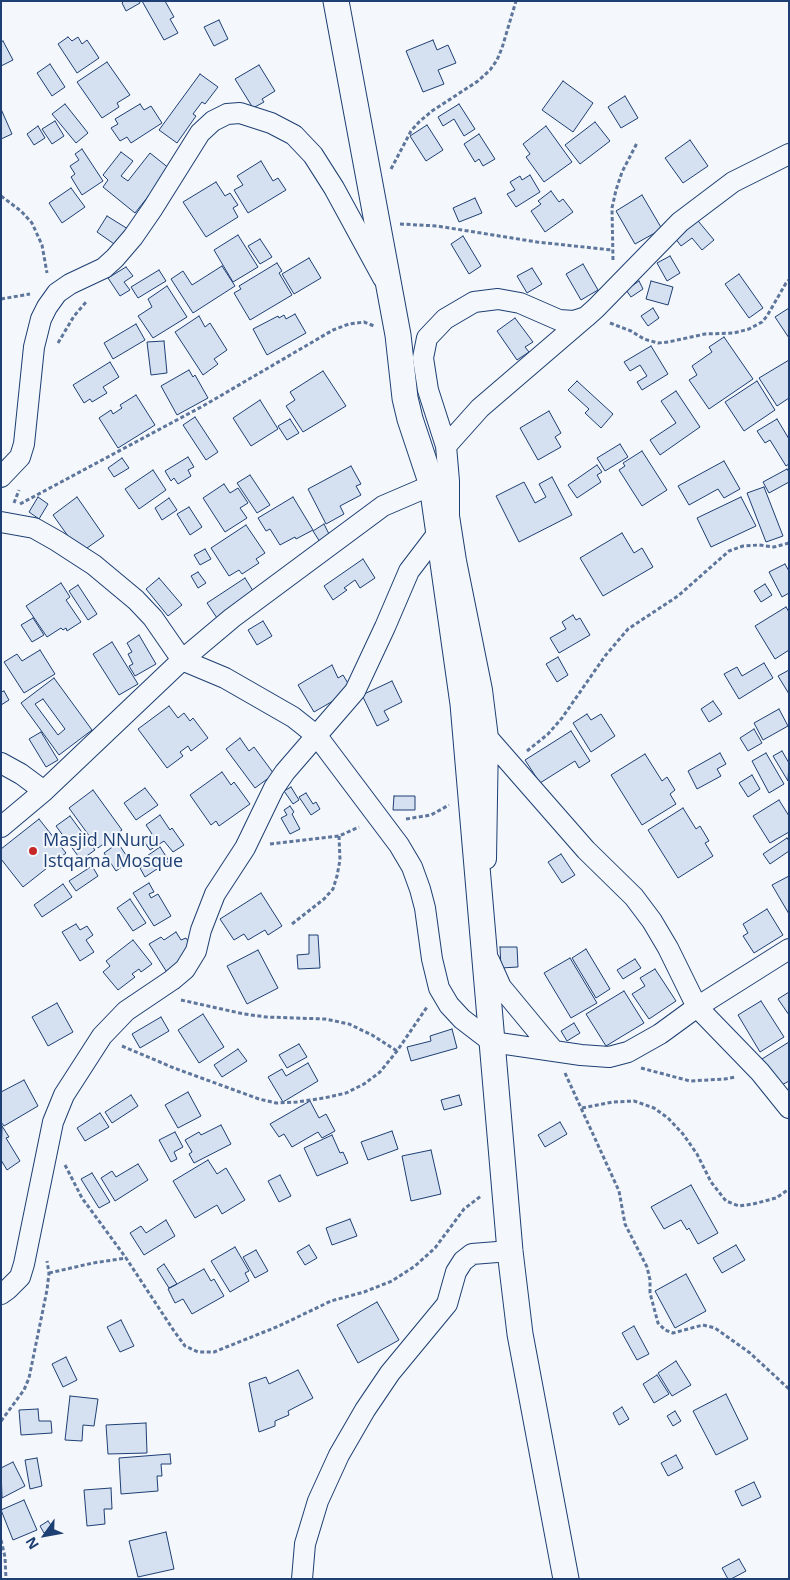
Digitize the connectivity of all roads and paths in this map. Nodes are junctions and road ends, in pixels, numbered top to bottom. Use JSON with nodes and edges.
{"nodes":[{"id":1,"x":336,"y":1,"type":"edge"},
{"id":2,"x":516,"y":1,"type":"edge"},
{"id":3,"x":637,"y":143,"type":"dead end"},
{"id":4,"x":789,"y":154,"type":"edge"},
{"id":5,"x":388,"y":174,"type":"dead end"},
{"id":6,"x":1,"y":196,"type":"edge"},
{"id":7,"x":380,"y":238,"type":"junction"},
{"id":8,"x":612,"y":250,"type":"junction"},
{"id":9,"x":789,"y":280,"type":"edge"},
{"id":10,"x":389,"y":288,"type":"junction"},
{"id":11,"x":615,"y":288,"type":"junction"},
{"id":12,"x":90,"y":297,"type":"dead end"},
{"id":13,"x":1,"y":299,"type":"edge"},
{"id":14,"x":49,"y":299,"type":"junction"},
{"id":15,"x":586,"y":317,"type":"junction"},
{"id":16,"x":398,"y":335,"type":"junction"},
{"id":17,"x":56,"y":348,"type":"dead end"},
{"id":18,"x":446,"y":446,"type":"junction"},
{"id":19,"x":1,"y":477,"type":"edge"},
{"id":20,"x":432,"y":484,"type":"junction"},
{"id":21,"x":7,"y":515,"type":"edge"},
{"id":22,"x":438,"y":533,"type":"junction"},
{"id":23,"x":789,"y":543,"type":"edge"},
{"id":24,"x":182,"y":660,"type":"junction"},
{"id":25,"x":317,"y":736,"type":"junction"},
{"id":26,"x":488,"y":738,"type":"junction"},
{"id":27,"x":1,"y":763,"type":"edge"},
{"id":28,"x":510,"y":763,"type":"junction"},
{"id":29,"x":44,"y":791,"type":"junction"},
{"id":30,"x":471,"y":795,"type":"junction"},
{"id":31,"x":380,"y":819,"type":"junction"},
{"id":32,"x":1,"y":827,"type":"edge"},
{"id":33,"x":339,"y":836,"type":"junction"},
{"id":34,"x":245,"y":848,"type":"junction"},
{"id":35,"x":292,"y":924,"type":"dead end"},
{"id":36,"x":789,"y":949,"type":"edge"},
{"id":37,"x":440,"y":988,"type":"junction"},
{"id":38,"x":153,"y":994,"type":"junction"},
{"id":39,"x":697,"y":1007,"type":"junction"},
{"id":40,"x":102,"y":1036,"type":"junction"},
{"id":41,"x":492,"y":1042,"type":"junction"},
{"id":42,"x":554,"y":1051,"type":"junction"},
{"id":43,"x":397,"y":1052,"type":"junction"},
{"id":44,"x":609,"y":1057,"type":"junction"},
{"id":45,"x":760,"y":1072,"type":"junction"},
{"id":46,"x":582,"y":1108,"type":"junction"},
{"id":47,"x":789,"y":1108,"type":"edge"},
{"id":48,"x":63,"y":1156,"type":"dead end"},
{"id":49,"x":503,"y":1178,"type":"junction"},
{"id":50,"x":789,"y":1189,"type":"edge"},
{"id":51,"x":510,"y":1251,"type":"junction"},
{"id":52,"x":46,"y":1258,"type":"dead end"},
{"id":53,"x":126,"y":1258,"type":"junction"},
{"id":54,"x":49,"y":1273,"type":"junction"},
{"id":55,"x":1,"y":1294,"type":"edge"},
{"id":56,"x":789,"y":1389,"type":"edge"},
{"id":57,"x":1,"y":1421,"type":"edge"},
{"id":58,"x":1,"y":1540,"type":"edge"},
{"id":59,"x":6,"y":1579,"type":"edge"},
{"id":60,"x":302,"y":1579,"type":"edge"},
{"id":61,"x":566,"y":1579,"type":"edge"}],
"edges":[{"from":1,"to":7,"type":"street"},
{"from":2,"to":5,"type":"path"},
{"from":3,"to":8,"type":"path"},
{"from":4,"to":11,"type":"street"},
{"from":6,"to":14,"type":"path"},
{"from":7,"to":8,"type":"path"},
{"from":7,"to":10,"type":"street"},
{"from":8,"to":11,"type":"path"},
{"from":9,"to":15,"type":"path"},
{"from":10,"to":14,"type":"street"},
{"from":10,"to":16,"type":"street"},
{"from":11,"to":15,"type":"street"},
{"from":12,"to":17,"type":"path"},
{"from":13,"to":14,"type":"path"},
{"from":14,"to":19,"type":"street"},
{"from":15,"to":18,"type":"street"},
{"from":15,"to":18,"type":"street"},
{"from":16,"to":20,"type":"street"},
{"from":16,"to":21,"type":"path"},
{"from":18,"to":26,"type":"street"},
{"from":20,"to":22,"type":"street"},
{"from":20,"to":24,"type":"street"},
{"from":21,"to":24,"type":"street"},
{"from":22,"to":25,"type":"street"},
{"from":22,"to":30,"type":"street"},
{"from":23,"to":28,"type":"path"},
{"from":24,"to":25,"type":"street"},
{"from":24,"to":29,"type":"street"},
{"from":25,"to":31,"type":"street"},
{"from":25,"to":34,"type":"street"},
{"from":26,"to":28,"type":"street"},
{"from":26,"to":42,"type":"street"},
{"from":27,"to":29,"type":"street"},
{"from":28,"to":39,"type":"street"},
{"from":29,"to":32,"type":"street"},
{"from":30,"to":31,"type":"path"},
{"from":30,"to":41,"type":"street"},
{"from":31,"to":33,"type":"path"},
{"from":31,"to":37,"type":"street"},
{"from":33,"to":34,"type":"path"},
{"from":33,"to":35,"type":"path"},
{"from":34,"to":38,"type":"street"},
{"from":36,"to":39,"type":"street"},
{"from":37,"to":41,"type":"street"},
{"from":37,"to":43,"type":"path"},
{"from":38,"to":40,"type":"street"},
{"from":38,"to":43,"type":"path"},
{"from":39,"to":44,"type":"street"},
{"from":39,"to":45,"type":"street"},
{"from":40,"to":43,"type":"path"},
{"from":40,"to":55,"type":"street"},
{"from":41,"to":42,"type":"street"},
{"from":41,"to":49,"type":"street"},
{"from":42,"to":44,"type":"street"},
{"from":42,"to":46,"type":"path"},
{"from":44,"to":45,"type":"path"},
{"from":45,"to":47,"type":"street"},
{"from":46,"to":50,"type":"path"},
{"from":46,"to":56,"type":"path"},
{"from":48,"to":53,"type":"path"},
{"from":49,"to":51,"type":"street"},
{"from":49,"to":53,"type":"path"},
{"from":51,"to":60,"type":"street"},
{"from":51,"to":61,"type":"street"},
{"from":52,"to":54,"type":"path"},
{"from":53,"to":54,"type":"path"},
{"from":54,"to":57,"type":"path"},
{"from":58,"to":59,"type":"path"}]}
